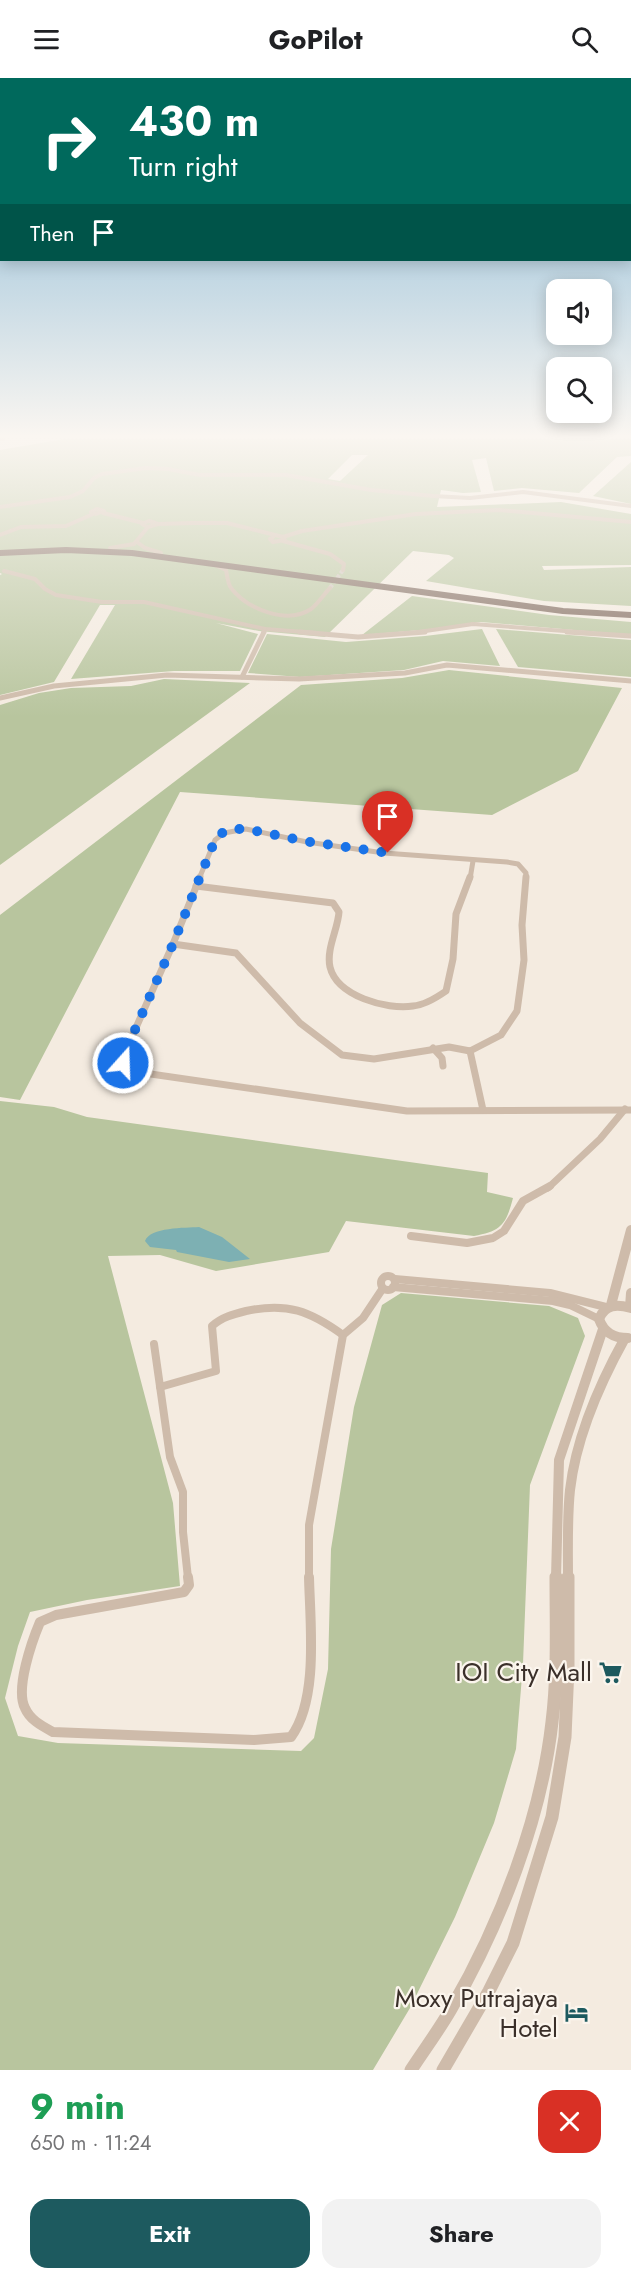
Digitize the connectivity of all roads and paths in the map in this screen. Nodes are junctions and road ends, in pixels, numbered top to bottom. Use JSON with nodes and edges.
{"nodes":[{"id":1,"x":145,"y":532,"type":"edge"},
{"id":2,"x":263,"y":532,"type":"edge"},
{"id":3,"x":300,"y":532,"type":"edge"},
{"id":4,"x":283,"y":539,"type":"junction"},
{"id":5,"x":138,"y":542,"type":"junction"},
{"id":6,"x":110,"y":548,"type":"junction"},
{"id":7,"x":0,"y":552,"type":"edge"},
{"id":8,"x":161,"y":553,"type":"junction"},
{"id":9,"x":188,"y":560,"type":"junction"},
{"id":10,"x":343,"y":570,"type":"dead end"},
{"id":11,"x":1,"y":571,"type":"edge"},
{"id":12,"x":330,"y":588,"type":"tunnel mouth"},
{"id":13,"x":631,"y":613,"type":"edge"},
{"id":14,"x":265,"y":629,"type":"junction"},
{"id":15,"x":631,"y":636,"type":"edge"},
{"id":16,"x":243,"y":677,"type":"junction"},
{"id":17,"x":631,"y":681,"type":"edge"},
{"id":18,"x":0,"y":698,"type":"edge"},
{"id":19,"x":474,"y":861,"type":"junction"},
{"id":20,"x":196,"y":886,"type":"junction"},
{"id":21,"x":173,"y":944,"type":"junction"},
{"id":22,"x":433,"y":1048,"type":"junction"},
{"id":23,"x":470,"y":1051,"type":"junction"},
{"id":24,"x":443,"y":1066,"type":"dead end"},
{"id":25,"x":628,"y":1109,"type":"edge"},
{"id":26,"x":483,"y":1110,"type":"junction"},
{"id":27,"x":631,"y":1230,"type":"edge"},
{"id":28,"x":411,"y":1236,"type":"dead end"},
{"id":29,"x":390,"y":1285,"type":"junction"},
{"id":30,"x":631,"y":1293,"type":"edge"},
{"id":31,"x":609,"y":1306,"type":"junction"},
{"id":32,"x":630,"y":1307,"type":"edge"},
{"id":33,"x":601,"y":1324,"type":"junction"},
{"id":34,"x":343,"y":1335,"type":"junction"},
{"id":35,"x":628,"y":1338,"type":"edge"},
{"id":36,"x":154,"y":1344,"type":"dead end"},
{"id":37,"x":160,"y":1387,"type":"junction"},
{"id":38,"x":411,"y":2070,"type":"edge"},
{"id":39,"x":443,"y":2070,"type":"edge"}],
"edges":[{"from":1,"to":5,"type":"street"},
{"from":2,"to":4,"type":"street"},
{"from":3,"to":4,"type":"street"},
{"from":4,"to":10,"type":"street"},
{"from":5,"to":6,"type":"street"},
{"from":5,"to":8,"type":"street"},
{"from":6,"to":7,"type":"main road"},
{"from":6,"to":8,"type":"main road"},
{"from":7,"to":9,"type":"main road"},
{"from":8,"to":13,"type":"main road"},
{"from":9,"to":12,"type":"street"},
{"from":9,"to":13,"type":"main road"},
{"from":11,"to":14,"type":"street"},
{"from":14,"to":15,"type":"street"},
{"from":14,"to":16,"type":"street"},
{"from":16,"to":17,"type":"street"},
{"from":16,"to":18,"type":"street"},
{"from":19,"to":20,"type":"street"},
{"from":19,"to":20,"type":"street"},
{"from":19,"to":23,"type":"street"},
{"from":20,"to":21,"type":"street"},
{"from":21,"to":22,"type":"street"},
{"from":21,"to":26,"type":"street"},
{"from":22,"to":23,"type":"street"},
{"from":22,"to":24,"type":"street"},
{"from":23,"to":26,"type":"street"},
{"from":25,"to":26,"type":"street"},
{"from":25,"to":28,"type":"street"},
{"from":27,"to":31,"type":"street"},
{"from":29,"to":31,"type":"street"},
{"from":29,"to":33,"type":"street"},
{"from":29,"to":34,"type":"street"},
{"from":30,"to":32,"type":"street"},
{"from":31,"to":32,"type":"street"},
{"from":31,"to":33,"type":"street"},
{"from":33,"to":35,"type":"street"},
{"from":33,"to":38,"type":"street"},
{"from":34,"to":37,"type":"street"},
{"from":34,"to":37,"type":"street"},
{"from":35,"to":39,"type":"street"},
{"from":36,"to":37,"type":"street"}]}
